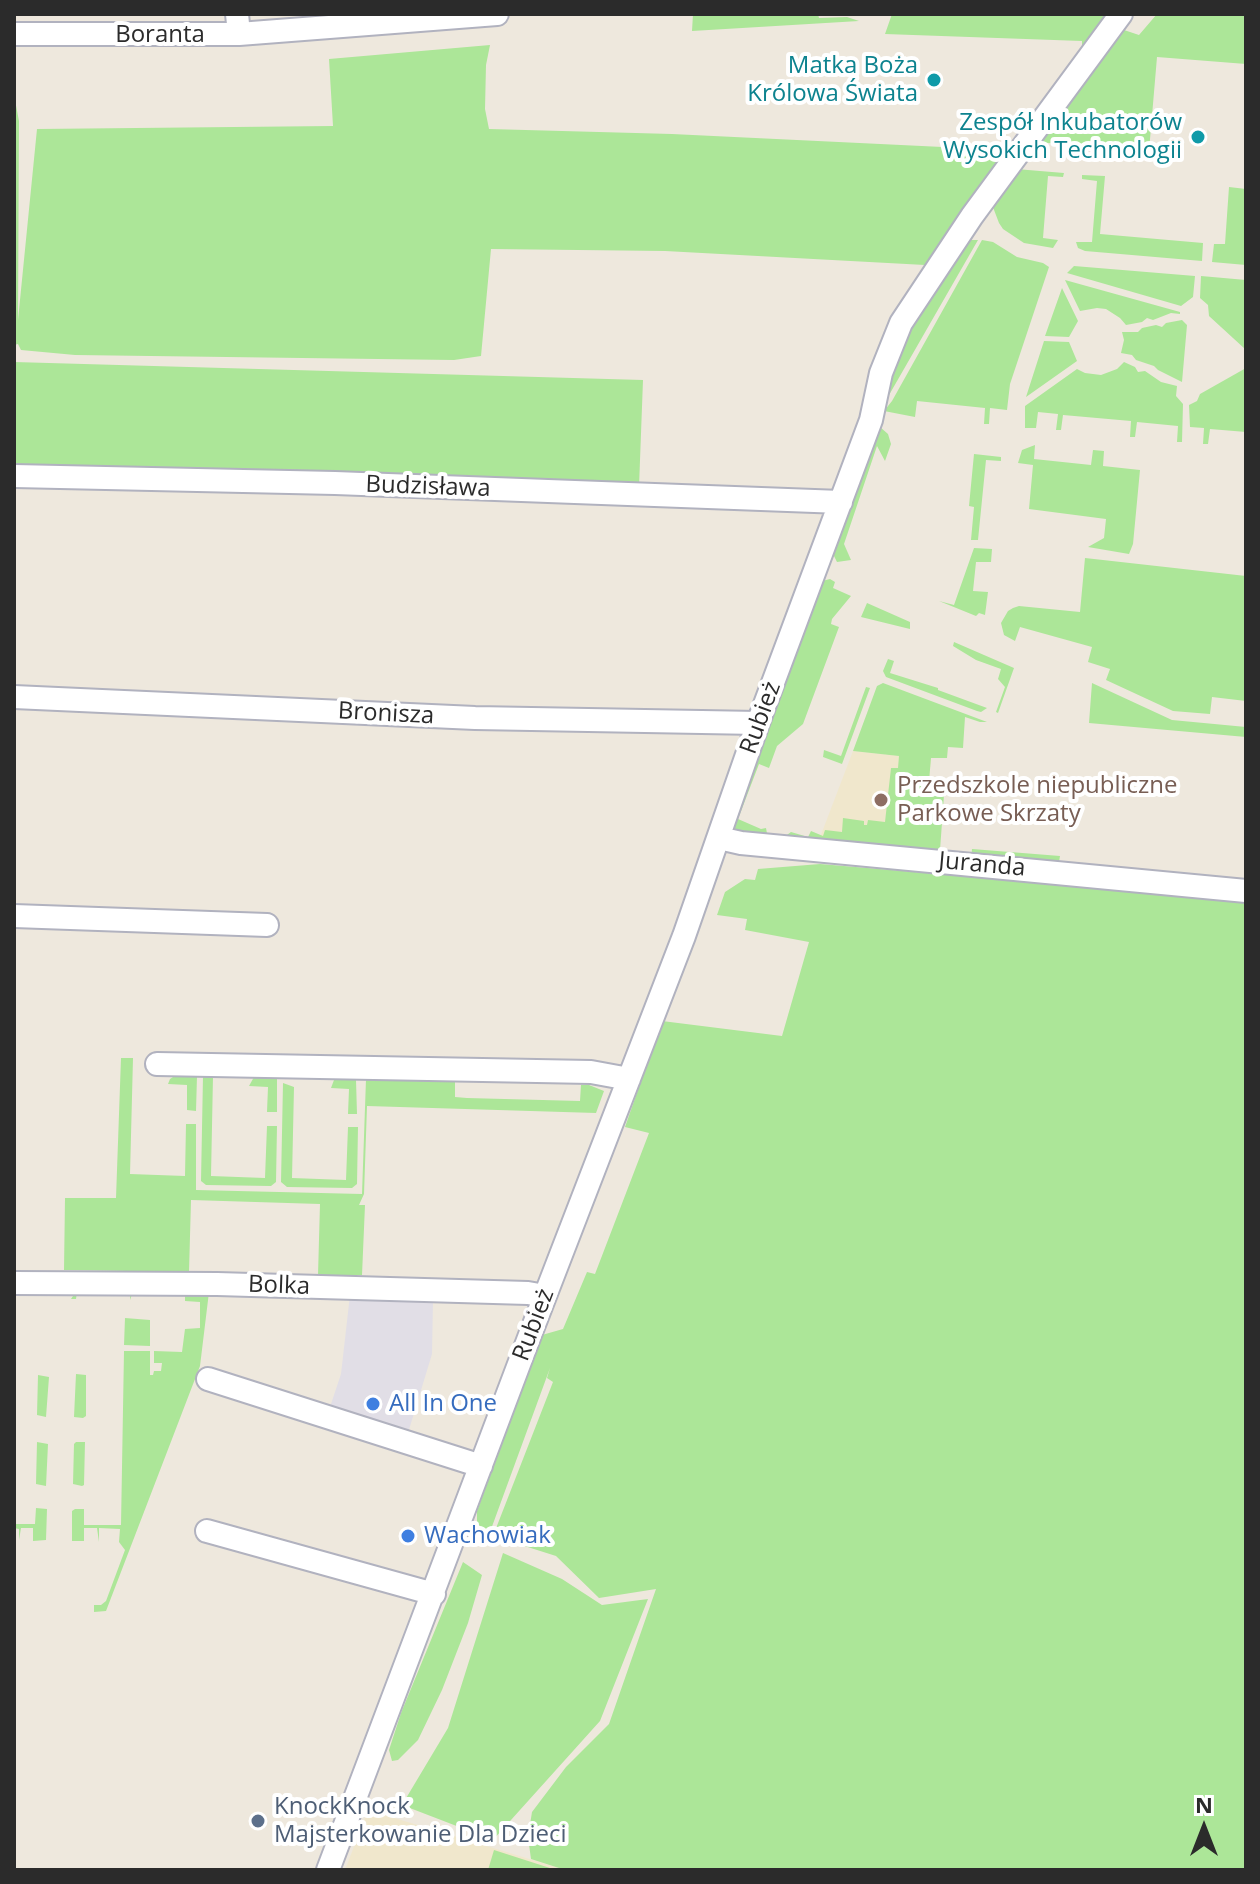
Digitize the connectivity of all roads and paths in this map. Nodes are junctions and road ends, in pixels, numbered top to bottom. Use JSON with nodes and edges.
{"nodes":[{"id":1,"x":497,"y":14,"type":"edge"},
{"id":2,"x":1121,"y":14,"type":"edge"},
{"id":3,"x":238,"y":24,"type":"edge"},
{"id":4,"x":14,"y":34,"type":"edge"},
{"id":5,"x":14,"y":476,"type":"edge"},
{"id":6,"x":841,"y":502,"type":"junction"},
{"id":7,"x":14,"y":697,"type":"edge"},
{"id":8,"x":758,"y":723,"type":"junction"},
{"id":9,"x":719,"y":838,"type":"junction"},
{"id":10,"x":1246,"y":891,"type":"edge"},
{"id":11,"x":14,"y":916,"type":"edge"},
{"id":12,"x":267,"y":925,"type":"dead end"},
{"id":13,"x":157,"y":1064,"type":"dead end"},
{"id":14,"x":629,"y":1079,"type":"junction"},
{"id":15,"x":14,"y":1283,"type":"edge"},
{"id":16,"x":545,"y":1296,"type":"junction"},
{"id":17,"x":208,"y":1379,"type":"dead end"},
{"id":18,"x":481,"y":1466,"type":"junction"},
{"id":19,"x":207,"y":1531,"type":"dead end"},
{"id":20,"x":434,"y":1594,"type":"junction"},
{"id":21,"x":328,"y":1870,"type":"edge"}],
"edges":[{"from":1,"to":3,"type":"street","name":"Boranta"},
{"from":2,"to":6,"type":"street","name":"Rubież"},
{"from":3,"to":4,"type":"street","name":"Boranta"},
{"from":5,"to":6,"type":"street","name":"Budzisława"},
{"from":6,"to":8,"type":"street","name":"Rubież"},
{"from":7,"to":8,"type":"street","name":"Bronisza"},
{"from":8,"to":9,"type":"street","name":"Rubież"},
{"from":9,"to":10,"type":"street","name":"Juranda"},
{"from":9,"to":14,"type":"street","name":"Rubież"},
{"from":11,"to":12,"type":"street"},
{"from":13,"to":14,"type":"street"},
{"from":14,"to":16,"type":"street","name":"Rubież"},
{"from":15,"to":16,"type":"street","name":"Bolka"},
{"from":16,"to":18,"type":"street","name":"Rubież"},
{"from":17,"to":18,"type":"street"},
{"from":18,"to":20,"type":"street","name":"Rubież"},
{"from":19,"to":20,"type":"street"},
{"from":20,"to":21,"type":"street","name":"Rubież"}]}
